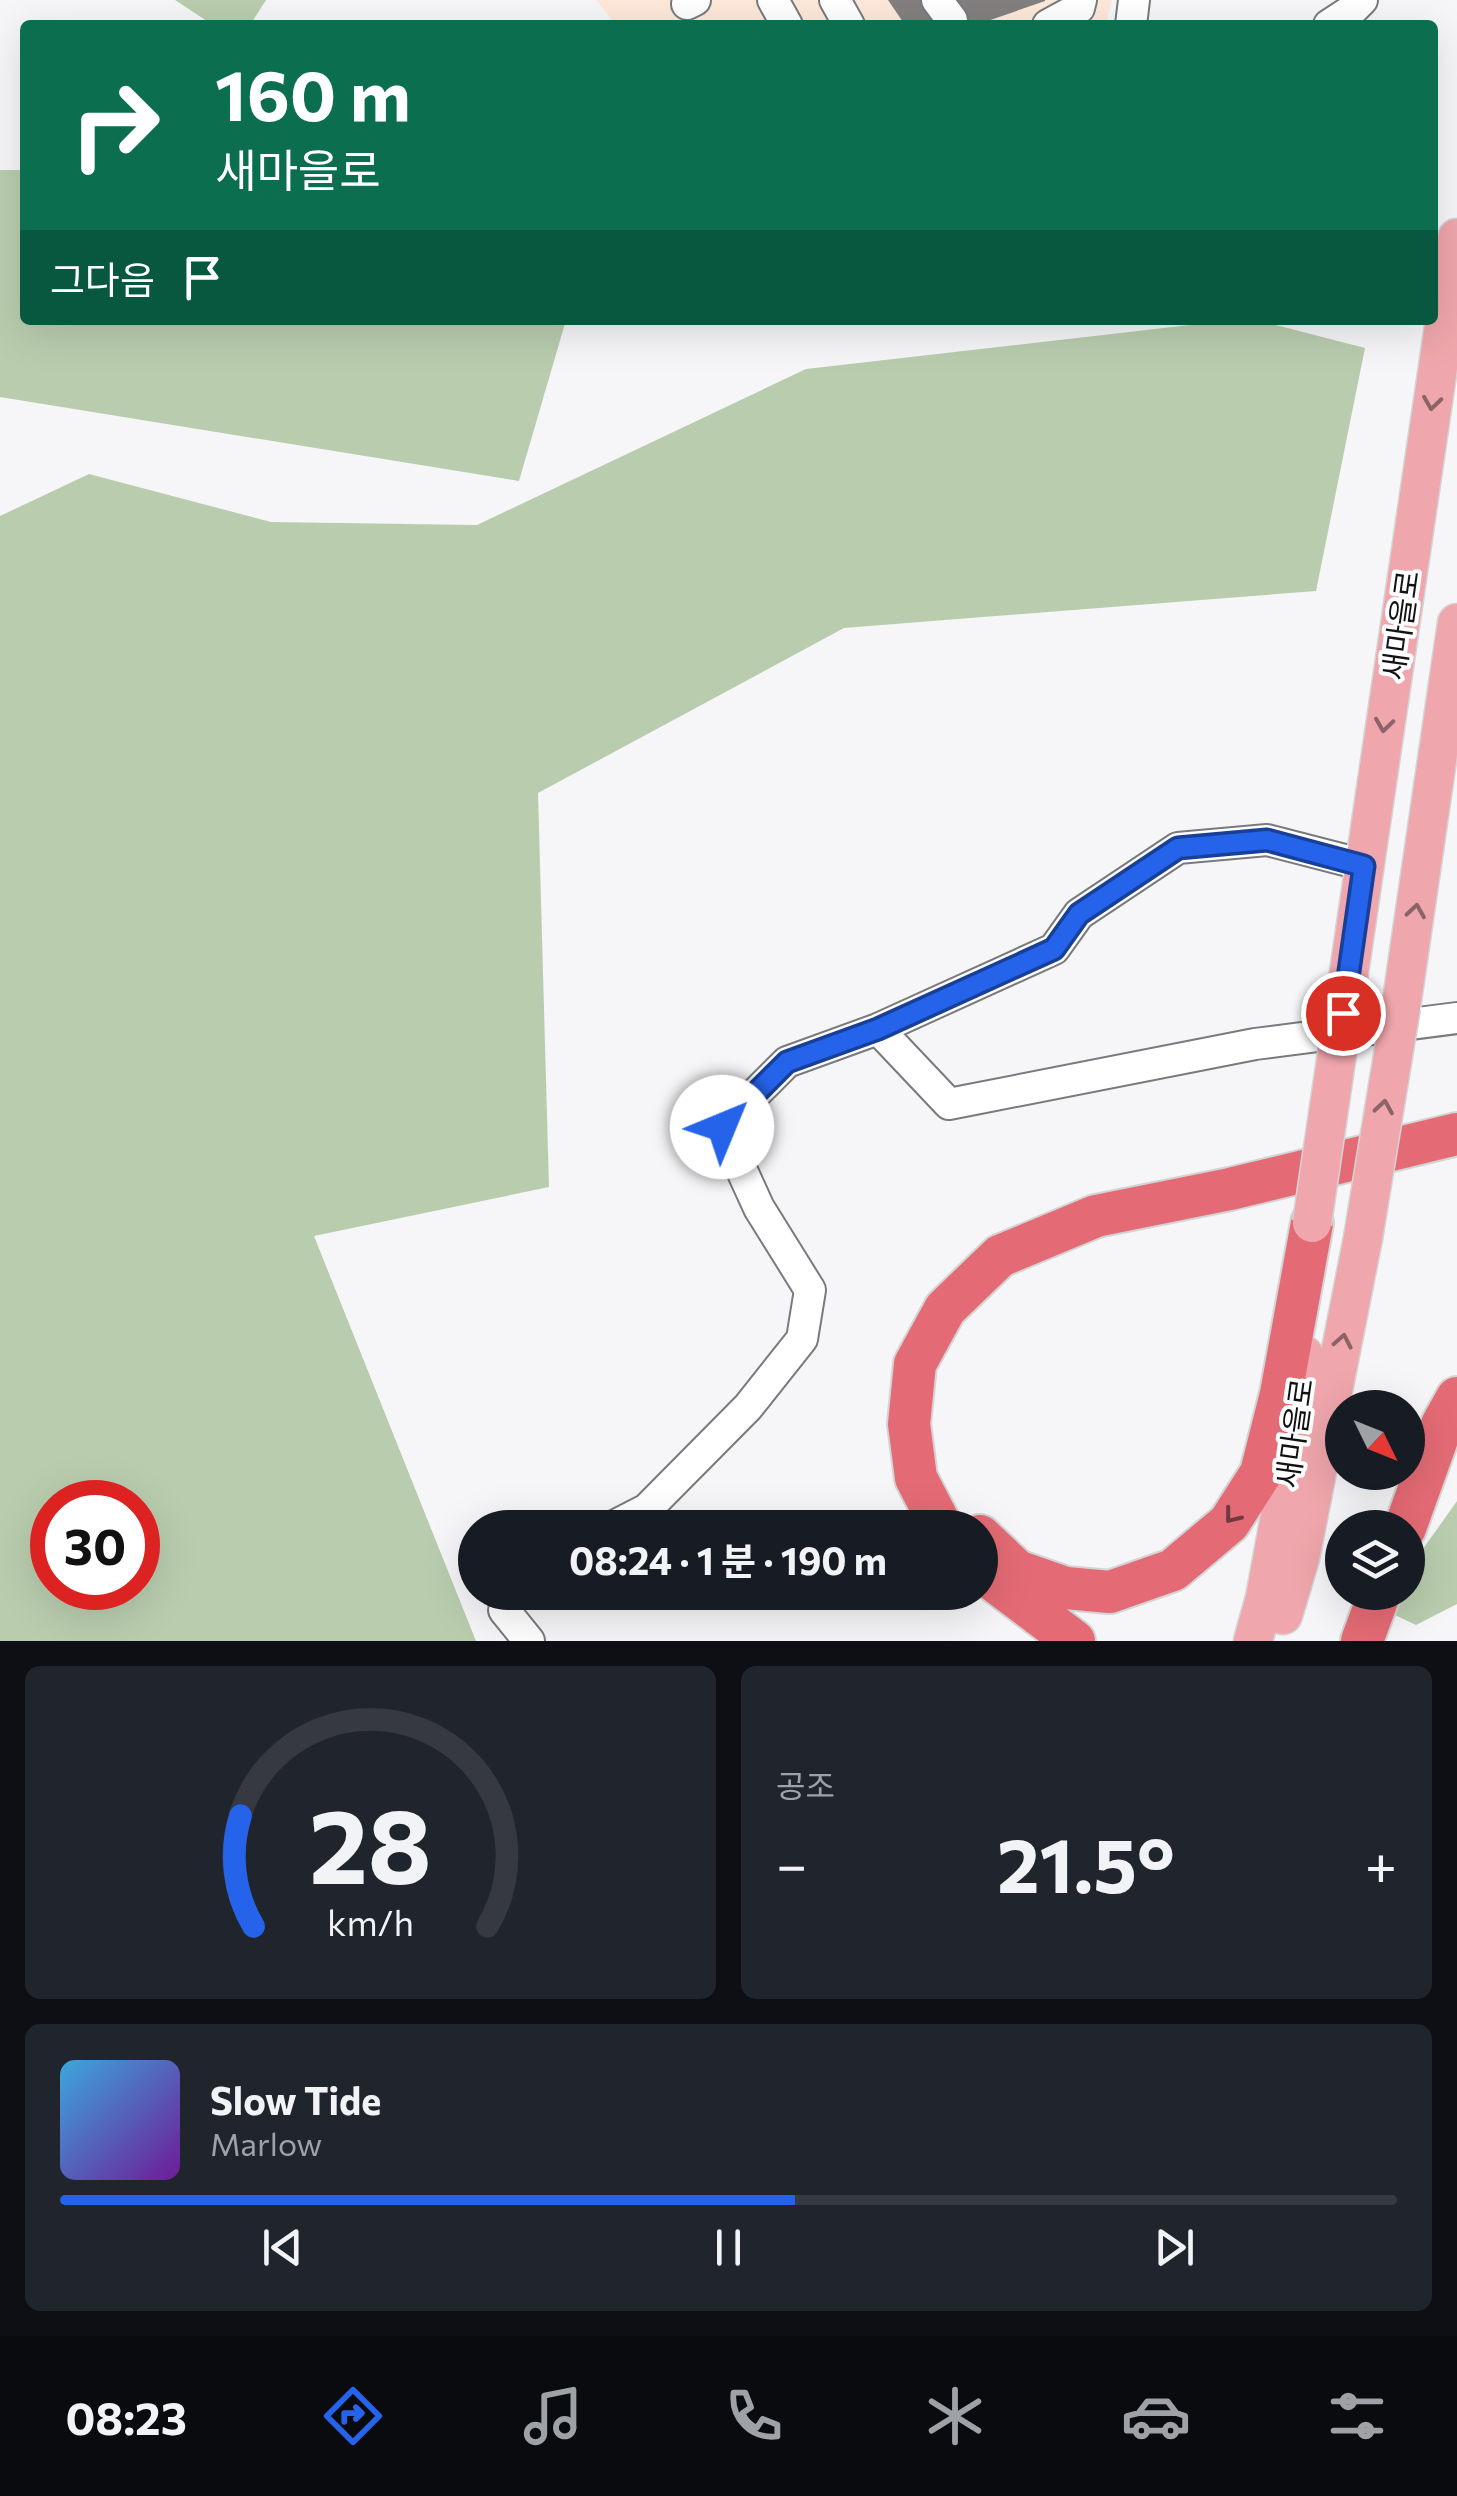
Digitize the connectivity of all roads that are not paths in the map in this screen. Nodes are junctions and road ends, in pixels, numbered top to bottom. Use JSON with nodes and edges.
{"nodes":[{"id":1,"x":1080,"y":0,"type":"edge"},
{"id":2,"x":1362,"y":0,"type":"edge"},
{"id":3,"x":1057,"y":20,"type":"edge"},
{"id":4,"x":1337,"y":20,"type":"edge"},
{"id":5,"x":1457,"y":238,"type":"edge"},
{"id":6,"x":1457,"y":623,"type":"edge"},
{"id":7,"x":1364,"y":866,"type":"junction"},
{"id":8,"x":1457,"y":1018,"type":"edge"},
{"id":9,"x":878,"y":1029,"type":"junction"},
{"id":10,"x":1457,"y":1134,"type":"edge"},
{"id":11,"x":1457,"y":1164,"type":"edge"},
{"id":12,"x":1312,"y":1223,"type":"junction"},
{"id":13,"x":1457,"y":1398,"type":"edge"},
{"id":14,"x":645,"y":1510,"type":"edge"},
{"id":15,"x":933,"y":1510,"type":"edge"},
{"id":16,"x":958,"y":1510,"type":"edge"},
{"id":17,"x":1411,"y":1510,"type":"edge"},
{"id":18,"x":998,"y":1554,"type":"edge"},
{"id":19,"x":998,"y":1584,"type":"edge"},
{"id":20,"x":504,"y":1610,"type":"edge"},
{"id":21,"x":1373,"y":1610,"type":"edge"},
{"id":22,"x":529,"y":1641,"type":"edge"},
{"id":23,"x":1074,"y":1641,"type":"edge"},
{"id":24,"x":1253,"y":1641,"type":"edge"},
{"id":25,"x":1276,"y":1641,"type":"edge"},
{"id":26,"x":1362,"y":1641,"type":"edge"}],
"edges":[{"from":1,"to":3,"type":"street"},
{"from":2,"to":4,"type":"street"},
{"from":5,"to":7,"type":"main road","name":"새마을로","one_way":true},
{"from":25,"to":6,"type":"main road","name":"새마을로","one_way":true,"bridge":true},
{"from":7,"to":9,"type":"street"},
{"from":7,"to":12,"type":"main road","name":"새마을로","bridge":true},
{"from":8,"to":9,"type":"street"},
{"from":9,"to":14,"type":"street"},
{"from":10,"to":15,"type":"highway"},
{"from":11,"to":16,"type":"highway"},
{"from":12,"to":18,"type":"highway","one_way":true},
{"from":12,"to":24,"type":"main road","name":"새마을로"},
{"from":13,"to":17,"type":"highway"},
{"from":19,"to":23,"type":"highway"},
{"from":20,"to":22,"type":"street"},
{"from":21,"to":26,"type":"highway"}]}
